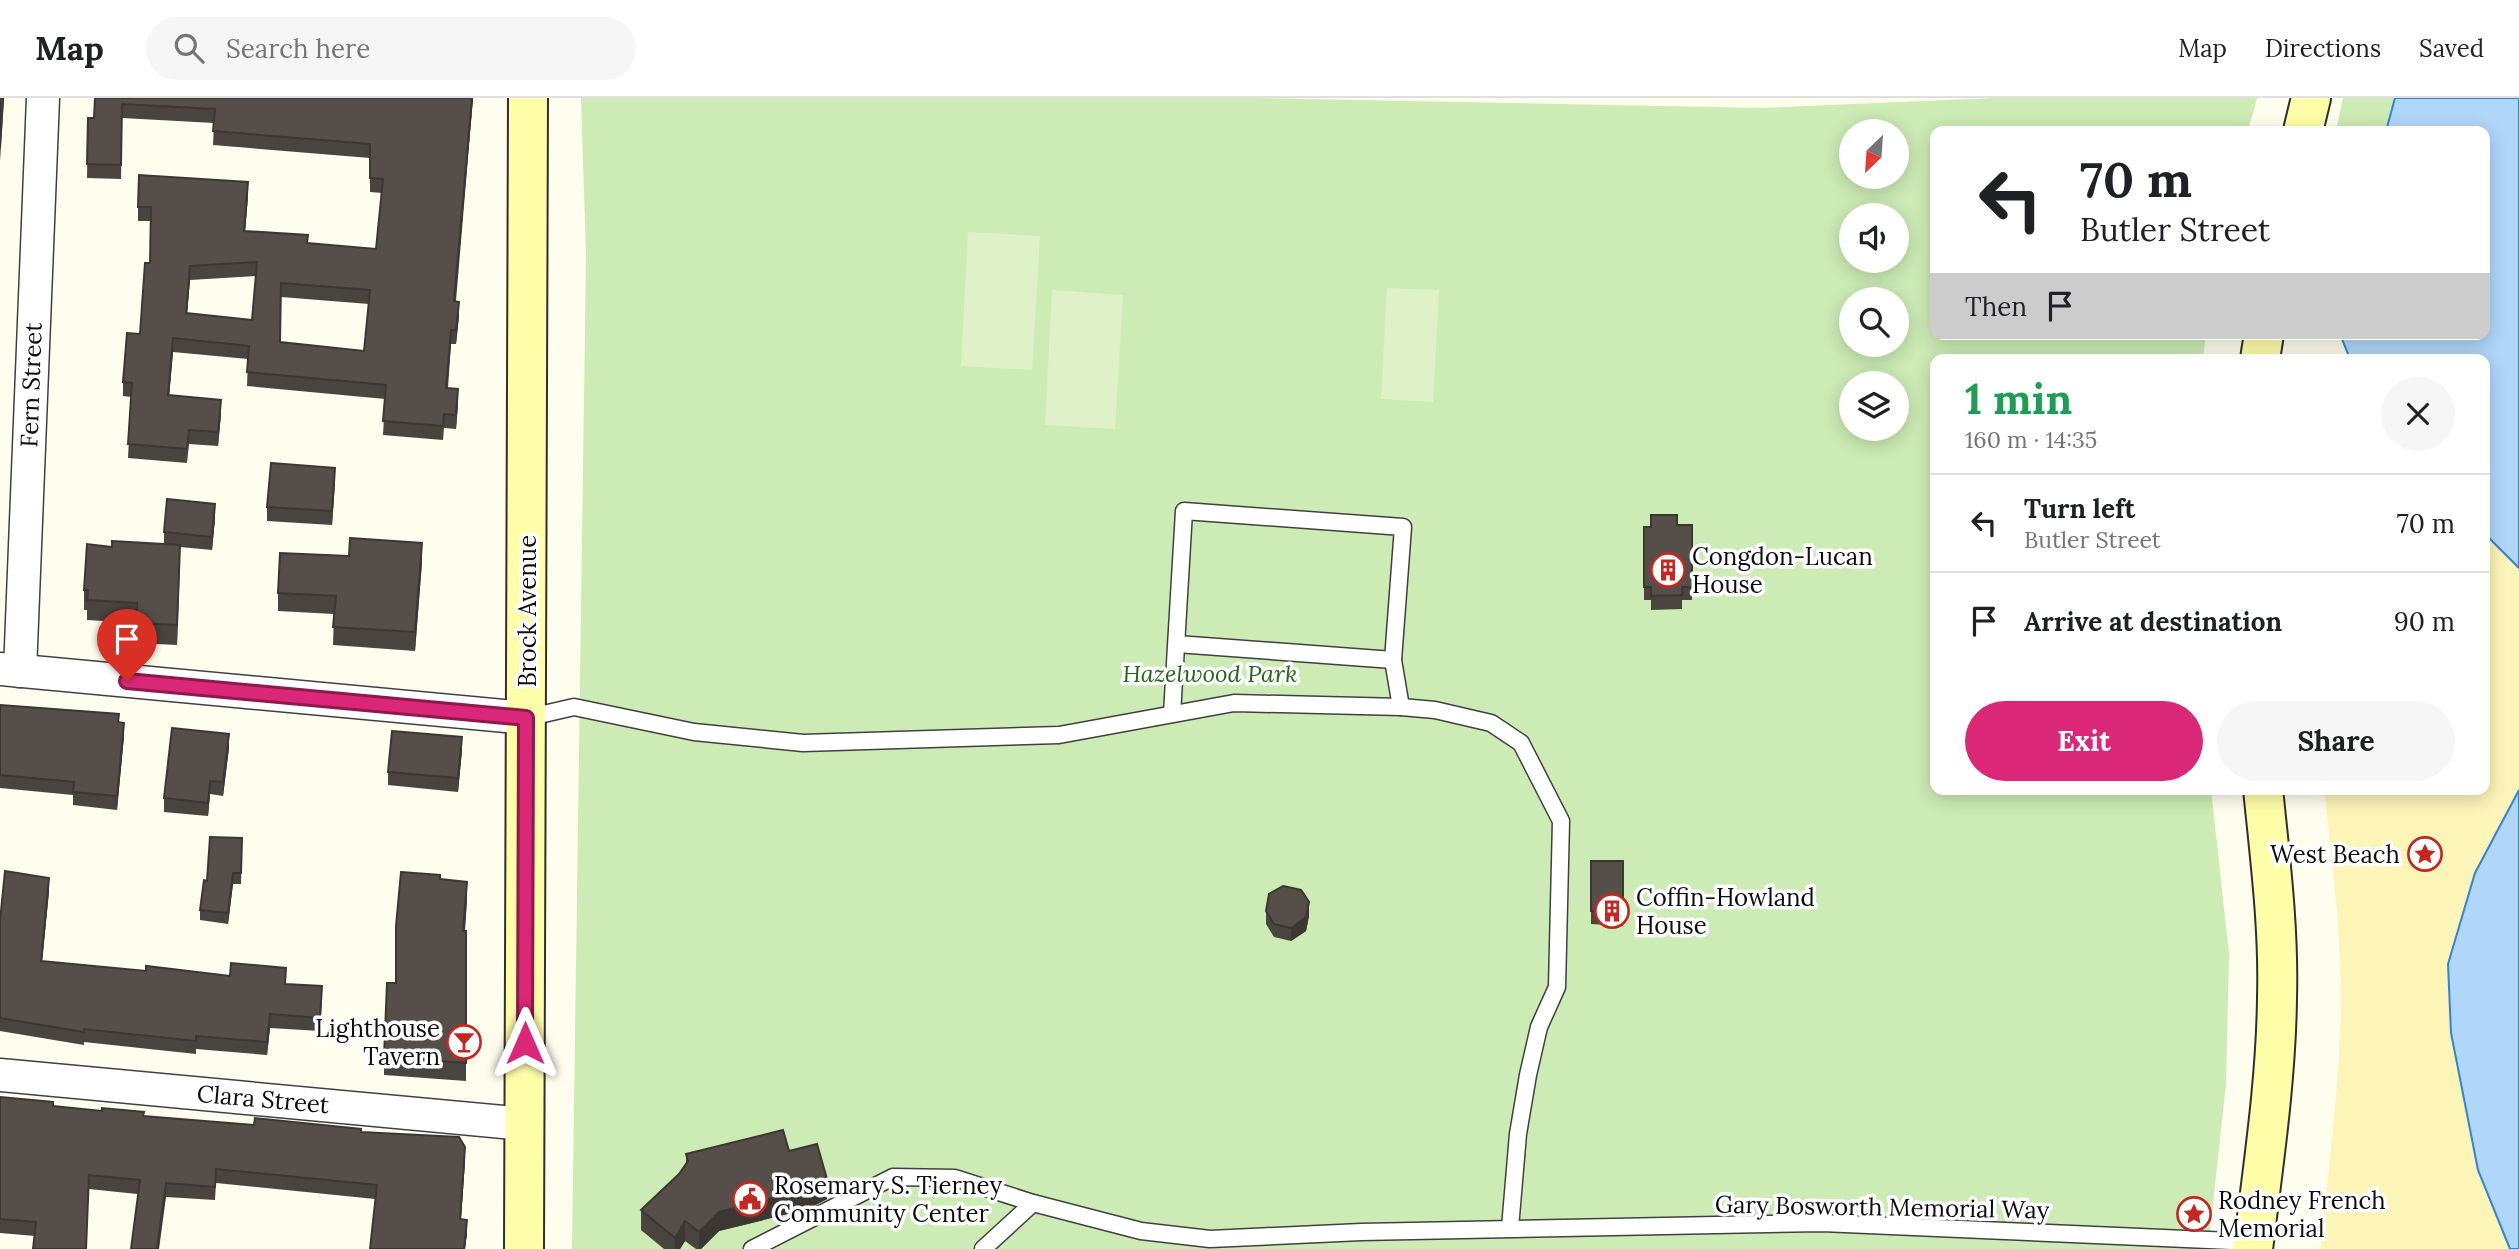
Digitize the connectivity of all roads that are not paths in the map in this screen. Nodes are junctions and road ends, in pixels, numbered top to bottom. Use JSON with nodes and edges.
{"nodes":[{"id":1,"x":43,"y":98,"type":"edge"},
{"id":2,"x":528,"y":98,"type":"edge"},
{"id":3,"x":2311,"y":98,"type":"edge"},
{"id":4,"x":2304,"y":126,"type":"edge"},
{"id":5,"x":1177,"y":644,"type":"junction"},
{"id":6,"x":1393,"y":660,"type":"junction"},
{"id":7,"x":10,"y":670,"type":"edge"},
{"id":8,"x":1401,"y":707,"type":"junction"},
{"id":9,"x":1172,"y":714,"type":"junction"},
{"id":10,"x":526,"y":718,"type":"junction"},
{"id":11,"x":2264,"y":795,"type":"edge"},
{"id":12,"x":0,"y":1075,"type":"edge"},
{"id":13,"x":525,"y":1124,"type":"junction"},
{"id":14,"x":1032,"y":1203,"type":"junction"},
{"id":15,"x":1510,"y":1228,"type":"junction"},
{"id":16,"x":2253,"y":1245,"type":"edge"},
{"id":17,"x":524,"y":1249,"type":"edge"},
{"id":18,"x":752,"y":1249,"type":"edge"},
{"id":19,"x":984,"y":1249,"type":"edge"}],
"edges":[{"from":1,"to":7,"type":"street","name":"Fern Street"},
{"from":2,"to":10,"type":"main road","name":"Brock Avenue"},
{"from":3,"to":4,"type":"main road"},
{"from":5,"to":6,"type":"lane"},
{"from":5,"to":6,"type":"lane"},
{"from":5,"to":9,"type":"lane"},
{"from":6,"to":8,"type":"lane"},
{"from":7,"to":10,"type":"street"},
{"from":8,"to":9,"type":"lane"},
{"from":8,"to":15,"type":"lane"},
{"from":9,"to":10,"type":"lane"},
{"from":10,"to":13,"type":"main road","name":"Brock Avenue"},
{"from":11,"to":16,"type":"main road"},
{"from":12,"to":13,"type":"street","name":"Clara Street"},
{"from":13,"to":17,"type":"main road","name":"Brock Avenue"},
{"from":14,"to":15,"type":"lane","name":"Gary Bosworth Memorial Way"},
{"from":14,"to":18,"type":"lane","name":"Gary Bosworth Memorial Way"},
{"from":14,"to":19,"type":"lane"},
{"from":15,"to":16,"type":"lane","name":"Gary Bosworth Memorial Way"}]}
